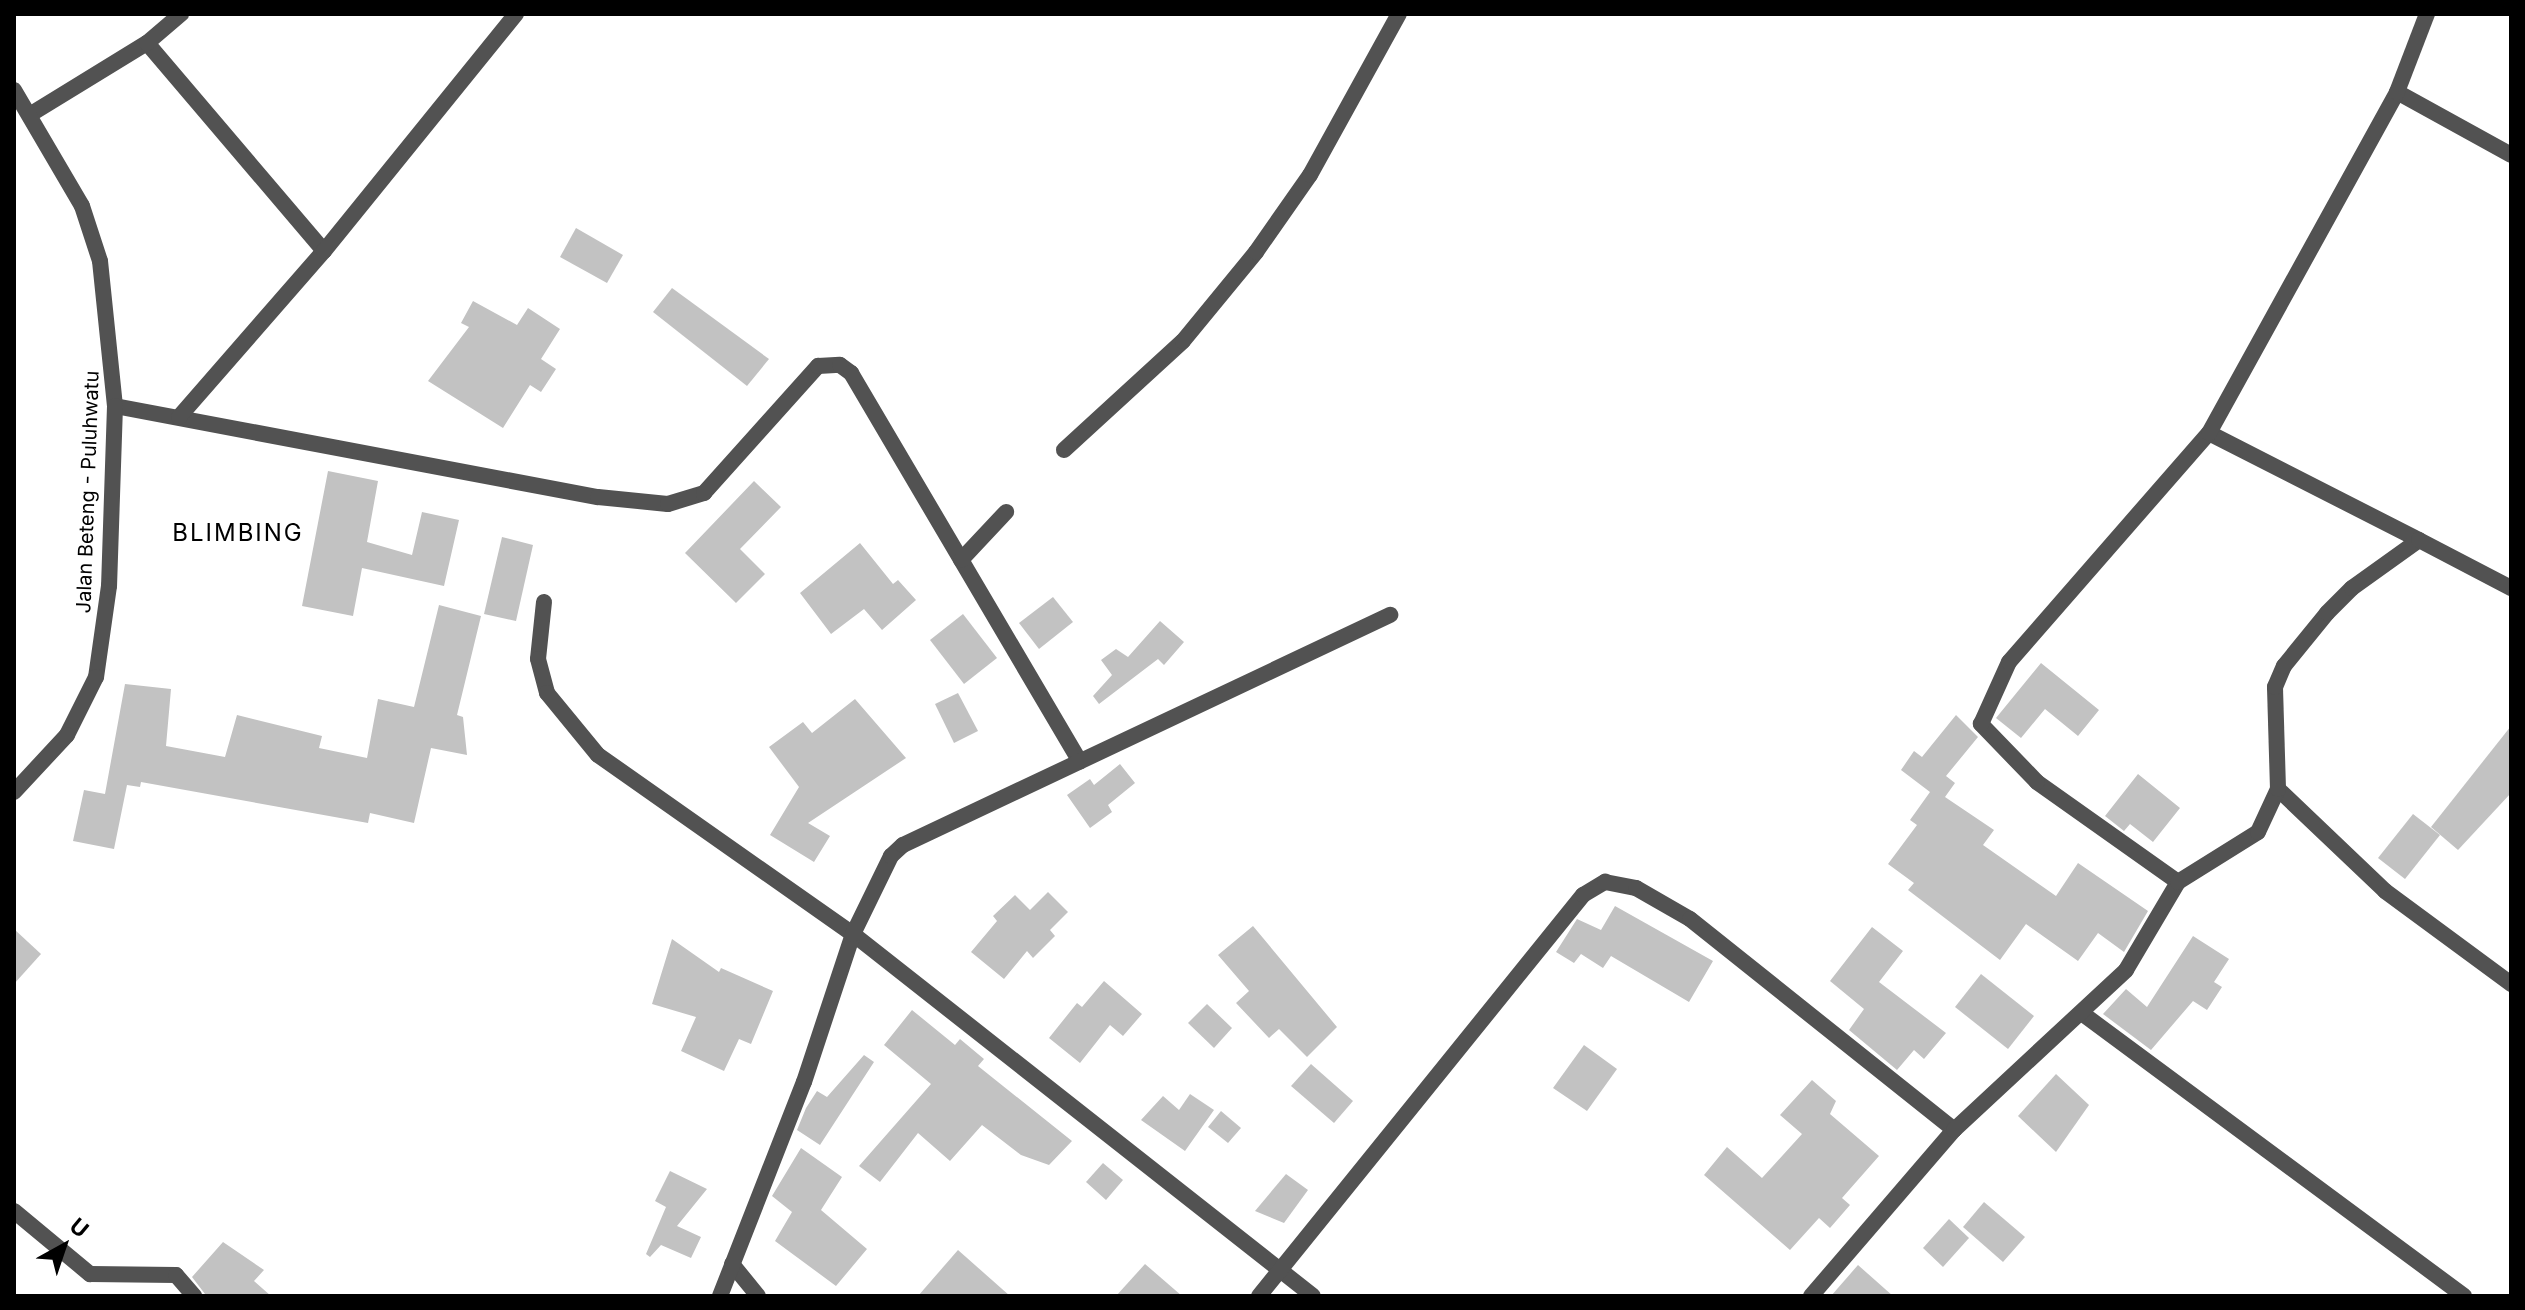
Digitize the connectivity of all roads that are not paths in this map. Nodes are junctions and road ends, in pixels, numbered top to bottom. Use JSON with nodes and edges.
{"nodes":[{"id":1,"x":181,"y":14,"type":"edge"},
{"id":2,"x":516,"y":14,"type":"edge"},
{"id":3,"x":1399,"y":14,"type":"edge"},
{"id":4,"x":2427,"y":14,"type":"edge"},
{"id":5,"x":147,"y":43,"type":"junction"},
{"id":6,"x":14,"y":90,"type":"edge"},
{"id":7,"x":2397,"y":92,"type":"junction"},
{"id":8,"x":31,"y":114,"type":"junction"},
{"id":9,"x":2511,"y":155,"type":"edge"},
{"id":10,"x":324,"y":251,"type":"junction"},
{"id":11,"x":115,"y":406,"type":"junction"},
{"id":12,"x":179,"y":417,"type":"junction"},
{"id":13,"x":2209,"y":433,"type":"junction"},
{"id":14,"x":1064,"y":450,"type":"dead end"},
{"id":15,"x":1006,"y":512,"type":"dead end"},
{"id":16,"x":2419,"y":540,"type":"junction"},
{"id":17,"x":961,"y":560,"type":"junction"},
{"id":18,"x":2511,"y":588,"type":"edge"},
{"id":19,"x":544,"y":602,"type":"dead end"},
{"id":20,"x":1390,"y":615,"type":"dead end"},
{"id":21,"x":1080,"y":762,"type":"junction"},
{"id":22,"x":2278,"y":789,"type":"junction"},
{"id":23,"x":14,"y":792,"type":"edge"},
{"id":24,"x":2178,"y":882,"type":"junction"},
{"id":25,"x":853,"y":934,"type":"junction"},
{"id":26,"x":2511,"y":984,"type":"edge"},
{"id":27,"x":2083,"y":1014,"type":"junction"},
{"id":28,"x":1954,"y":1130,"type":"junction"},
{"id":29,"x":14,"y":1211,"type":"edge"},
{"id":30,"x":732,"y":1264,"type":"junction"},
{"id":31,"x":1281,"y":1270,"type":"junction"},
{"id":32,"x":194,"y":1296,"type":"edge"},
{"id":33,"x":720,"y":1296,"type":"edge"},
{"id":34,"x":758,"y":1296,"type":"edge"},
{"id":35,"x":1259,"y":1296,"type":"edge"},
{"id":36,"x":1313,"y":1296,"type":"edge"},
{"id":37,"x":1811,"y":1296,"type":"edge"},
{"id":38,"x":2464,"y":1296,"type":"edge"}],
"edges":[{"from":1,"to":5,"type":"street"},
{"from":2,"to":10,"type":"street"},
{"from":3,"to":14,"type":"street"},
{"from":4,"to":7,"type":"street"},
{"from":5,"to":8,"type":"street"},
{"from":5,"to":10,"type":"street"},
{"from":6,"to":8,"type":"street","name":"Jalan Beteng - Puluhwatu"},
{"from":7,"to":9,"type":"street"},
{"from":7,"to":13,"type":"street"},
{"from":8,"to":11,"type":"street","name":"Jalan Beteng - Puluhwatu"},
{"from":10,"to":12,"type":"street"},
{"from":11,"to":12,"type":"street"},
{"from":11,"to":23,"type":"street","name":"Jalan Beteng - Puluhwatu"},
{"from":12,"to":17,"type":"street"},
{"from":13,"to":16,"type":"street"},
{"from":13,"to":24,"type":"street"},
{"from":15,"to":17,"type":"street"},
{"from":16,"to":18,"type":"street"},
{"from":16,"to":22,"type":"street"},
{"from":17,"to":21,"type":"street"},
{"from":19,"to":25,"type":"street"},
{"from":20,"to":21,"type":"street"},
{"from":21,"to":25,"type":"street"},
{"from":22,"to":24,"type":"street"},
{"from":22,"to":26,"type":"street"},
{"from":24,"to":27,"type":"street"},
{"from":25,"to":30,"type":"street"},
{"from":25,"to":31,"type":"street"},
{"from":27,"to":28,"type":"street"},
{"from":27,"to":38,"type":"street"},
{"from":28,"to":31,"type":"street"},
{"from":28,"to":37,"type":"street"},
{"from":29,"to":32,"type":"street"},
{"from":30,"to":33,"type":"street"},
{"from":30,"to":34,"type":"street"},
{"from":31,"to":35,"type":"street"},
{"from":31,"to":36,"type":"street"}]}
